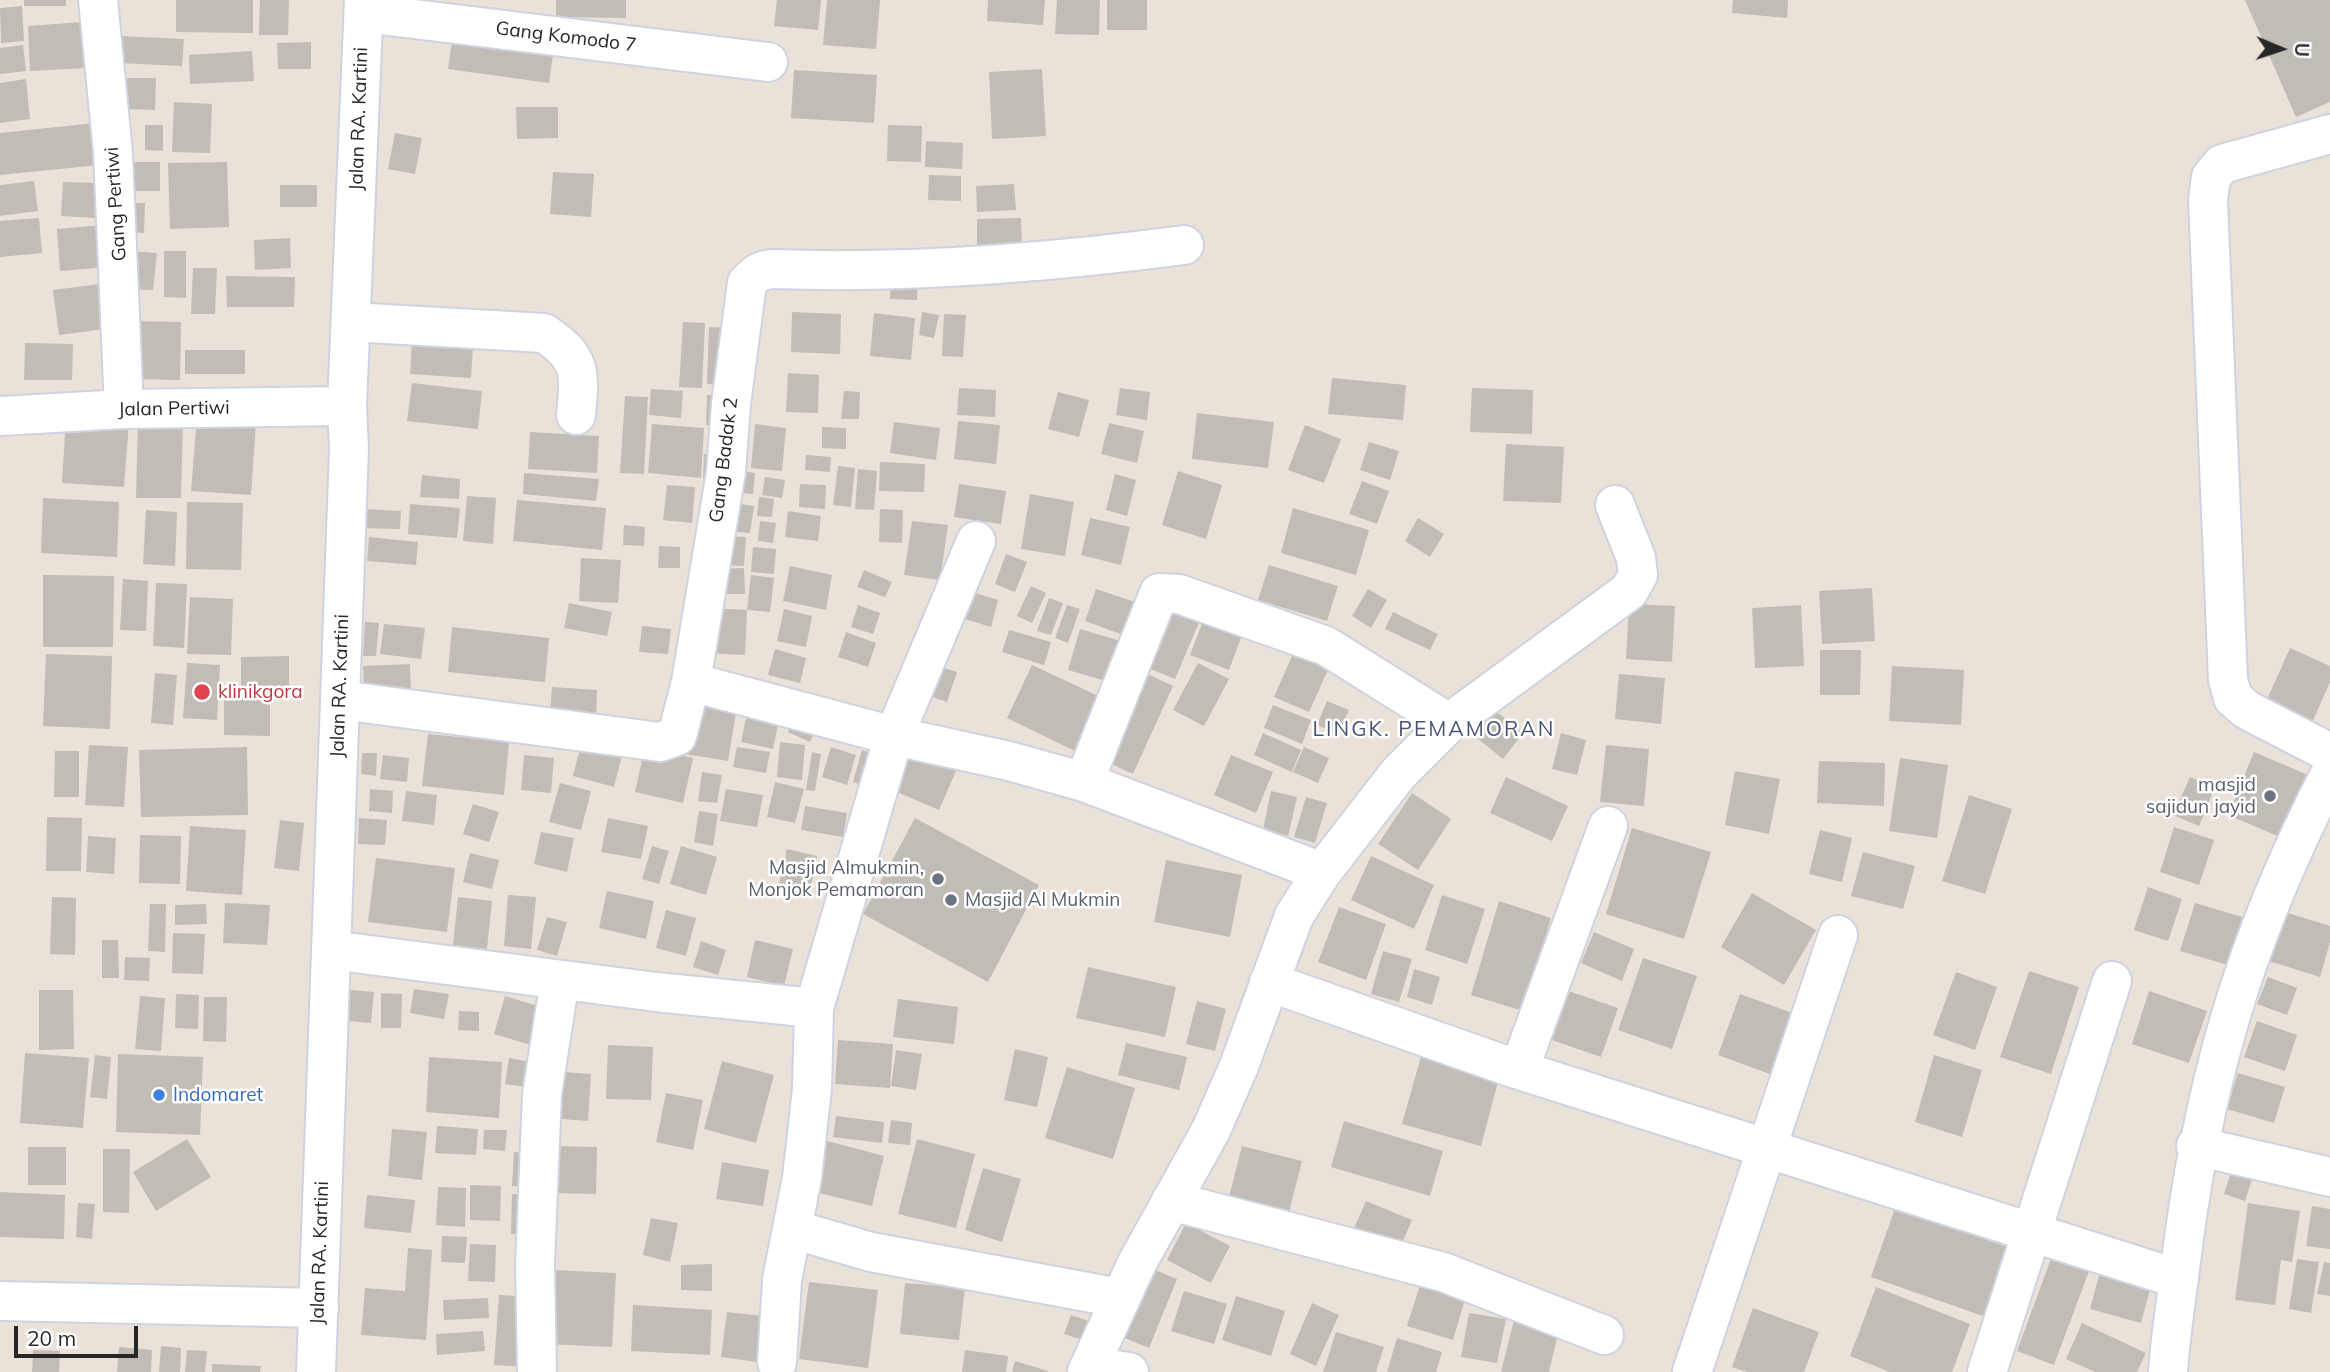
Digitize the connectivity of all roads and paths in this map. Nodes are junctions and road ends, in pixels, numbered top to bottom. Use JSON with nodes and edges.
{"nodes":[{"id":1,"x":98,"y":0,"type":"edge"},
{"id":2,"x":364,"y":6,"type":"edge"},
{"id":3,"x":768,"y":62,"type":"dead end"},
{"id":4,"x":2330,"y":134,"type":"edge"},
{"id":5,"x":1184,"y":245,"type":"dead end"},
{"id":6,"x":351,"y":322,"type":"junction"},
{"id":7,"x":347,"y":406,"type":"junction"},
{"id":8,"x":124,"y":409,"type":"junction"},
{"id":9,"x":576,"y":415,"type":"dead end"},
{"id":10,"x":0,"y":416,"type":"edge"},
{"id":11,"x":1615,"y":505,"type":"dead end"},
{"id":12,"x":976,"y":541,"type":"dead end"},
{"id":13,"x":691,"y":682,"type":"junction"},
{"id":14,"x":340,"y":700,"type":"junction"},
{"id":15,"x":1449,"y":723,"type":"junction"},
{"id":16,"x":894,"y":736,"type":"junction"},
{"id":17,"x":2330,"y":752,"type":"edge"},
{"id":18,"x":2330,"y":774,"type":"edge"},
{"id":19,"x":1084,"y":782,"type":"junction"},
{"id":20,"x":1608,"y":826,"type":"dead end"},
{"id":21,"x":1322,"y":872,"type":"junction"},
{"id":22,"x":1838,"y":935,"type":"dead end"},
{"id":23,"x":331,"y":950,"type":"junction"},
{"id":24,"x":560,"y":980,"type":"junction"},
{"id":25,"x":2112,"y":981,"type":"dead end"},
{"id":26,"x":1269,"y":982,"type":"junction"},
{"id":27,"x":814,"y":1008,"type":"junction"},
{"id":28,"x":1519,"y":1070,"type":"junction"},
{"id":29,"x":2196,"y":1146,"type":"junction"},
{"id":30,"x":1768,"y":1149,"type":"junction"},
{"id":31,"x":2330,"y":1177,"type":"edge"},
{"id":32,"x":1171,"y":1201,"type":"junction"},
{"id":33,"x":792,"y":1230,"type":"junction"},
{"id":34,"x":2033,"y":1235,"type":"junction"},
{"id":35,"x":2179,"y":1279,"type":"junction"},
{"id":36,"x":1119,"y":1298,"type":"junction"},
{"id":37,"x":0,"y":1301,"type":"edge"},
{"id":38,"x":318,"y":1308,"type":"junction"},
{"id":39,"x":1604,"y":1335,"type":"dead end"},
{"id":40,"x":777,"y":1362,"type":"dead end"},
{"id":41,"x":1089,"y":1369,"type":"edge"},
{"id":42,"x":316,"y":1372,"type":"edge"},
{"id":43,"x":537,"y":1372,"type":"edge"},
{"id":44,"x":1129,"y":1372,"type":"edge"},
{"id":45,"x":1692,"y":1372,"type":"edge"},
{"id":46,"x":1987,"y":1372,"type":"edge"},
{"id":47,"x":2168,"y":1372,"type":"edge"}],
"edges":[{"from":1,"to":8,"type":"street","name":"Gang Pertiwi"},
{"from":2,"to":3,"type":"street","name":"Gang Komodo 7"},
{"from":2,"to":6,"type":"street","name":"Jalan RA. Kartini"},
{"from":4,"to":17,"type":"street"},
{"from":5,"to":13,"type":"street","name":"Gang Badak 2"},
{"from":6,"to":7,"type":"street","name":"Jalan RA. Kartini"},
{"from":6,"to":9,"type":"street"},
{"from":7,"to":8,"type":"street","name":"Jalan Pertiwi"},
{"from":7,"to":14,"type":"street","name":"Jalan RA. Kartini"},
{"from":8,"to":10,"type":"street","name":"Jalan Pertiwi"},
{"from":11,"to":15,"type":"street"},
{"from":12,"to":16,"type":"street"},
{"from":13,"to":14,"type":"street","name":"Gang Badak 2"},
{"from":13,"to":16,"type":"street"},
{"from":14,"to":23,"type":"street","name":"Jalan RA. Kartini"},
{"from":15,"to":19,"type":"street"},
{"from":15,"to":21,"type":"street"},
{"from":16,"to":19,"type":"street"},
{"from":16,"to":27,"type":"street"},
{"from":18,"to":29,"type":"street"},
{"from":19,"to":21,"type":"street"},
{"from":20,"to":28,"type":"street"},
{"from":21,"to":26,"type":"street"},
{"from":22,"to":30,"type":"street"},
{"from":23,"to":24,"type":"street"},
{"from":23,"to":38,"type":"street","name":"Jalan RA. Kartini"},
{"from":24,"to":27,"type":"street"},
{"from":24,"to":43,"type":"street"},
{"from":25,"to":34,"type":"street"},
{"from":26,"to":28,"type":"street"},
{"from":26,"to":32,"type":"street"},
{"from":27,"to":33,"type":"street"},
{"from":28,"to":30,"type":"street"},
{"from":29,"to":31,"type":"street"},
{"from":29,"to":35,"type":"street"},
{"from":30,"to":34,"type":"street"},
{"from":30,"to":45,"type":"street"},
{"from":32,"to":36,"type":"street"},
{"from":32,"to":39,"type":"street"},
{"from":33,"to":36,"type":"street"},
{"from":33,"to":40,"type":"street"},
{"from":34,"to":35,"type":"street"},
{"from":34,"to":46,"type":"street"},
{"from":35,"to":47,"type":"street"},
{"from":36,"to":41,"type":"street"},
{"from":37,"to":38,"type":"street"},
{"from":38,"to":42,"type":"street","name":"Jalan RA. Kartini"},
{"from":41,"to":44,"type":"street"}]}
